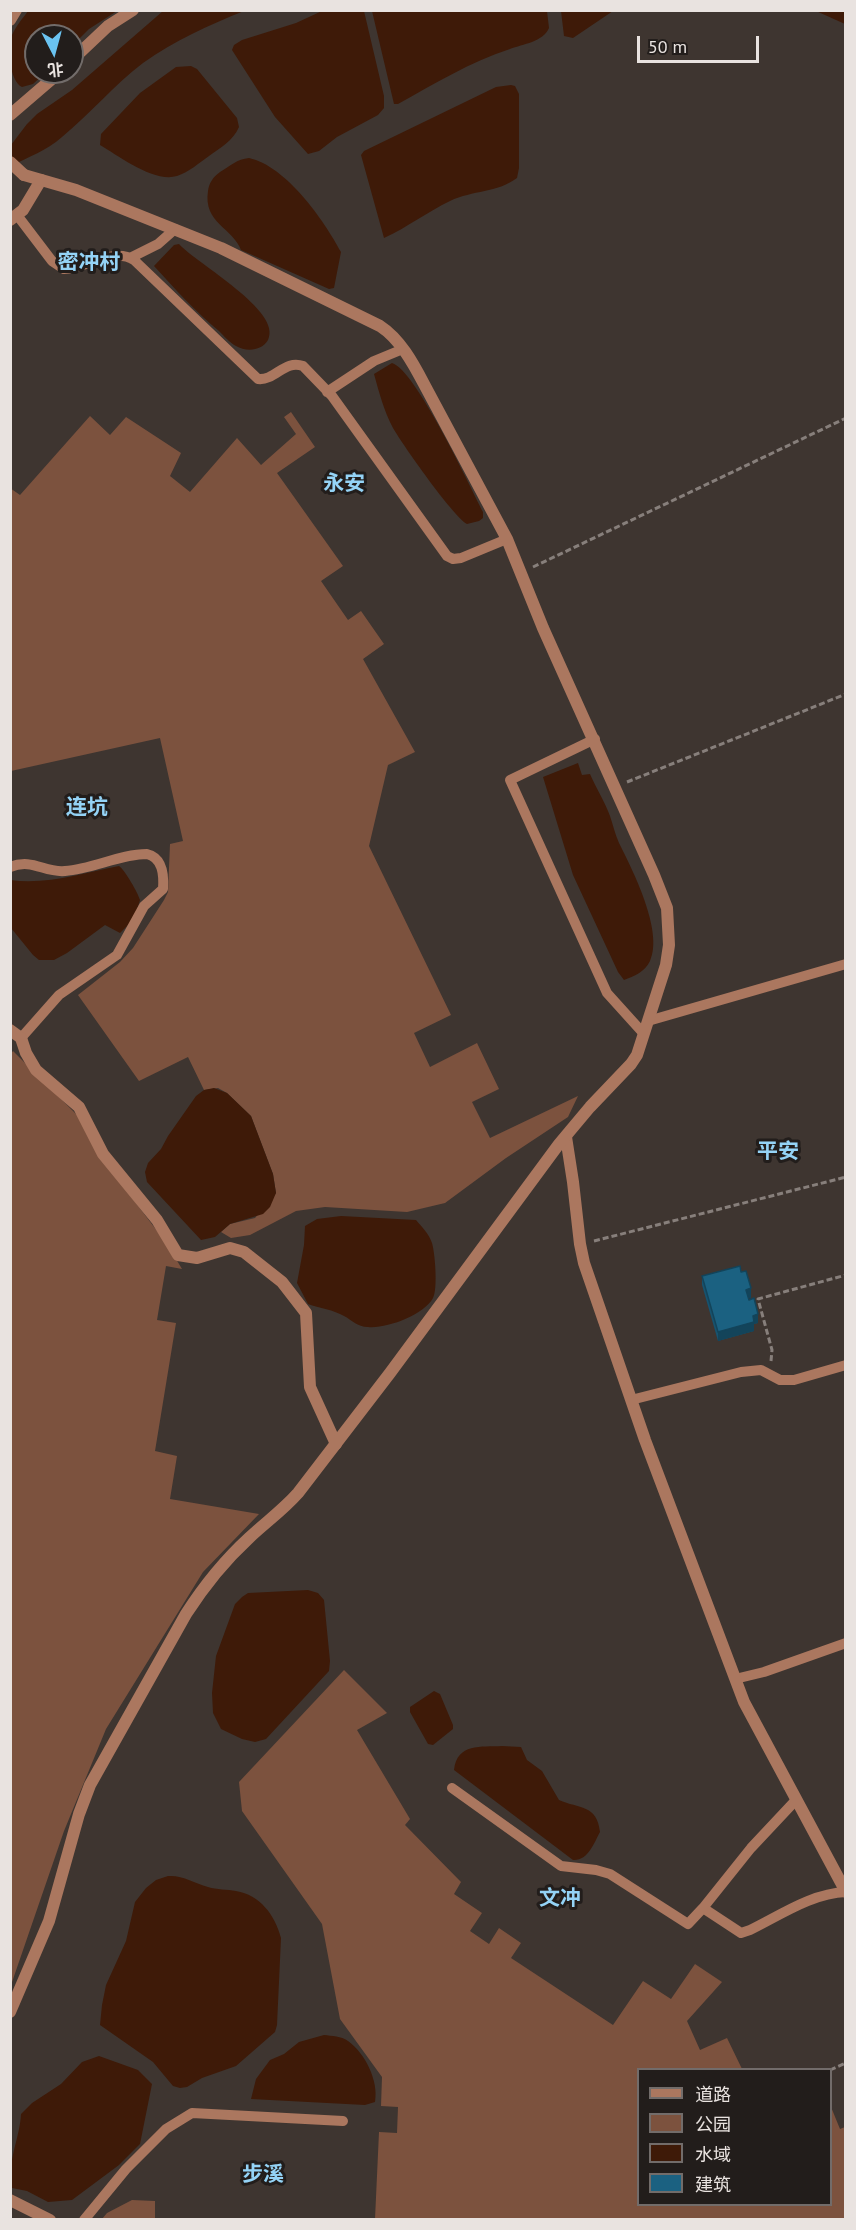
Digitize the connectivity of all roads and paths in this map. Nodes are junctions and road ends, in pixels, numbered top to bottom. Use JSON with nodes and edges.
{"nodes":[{"id":1,"x":16,"y":10,"type":"edge"},
{"id":2,"x":133,"y":10,"type":"edge"},
{"id":3,"x":10,"y":20,"type":"edge"},
{"id":4,"x":84,"y":49,"type":"edge"},
{"id":5,"x":46,"y":84,"type":"edge"},
{"id":6,"x":10,"y":115,"type":"edge"},
{"id":7,"x":10,"y":162,"type":"edge"},
{"id":8,"x":41,"y":180,"type":"junction"},
{"id":9,"x":14,"y":217,"type":"edge"},
{"id":10,"x":175,"y":229,"type":"junction"},
{"id":11,"x":130,"y":258,"type":"junction"},
{"id":12,"x":403,"y":349,"type":"junction"},
{"id":13,"x":327,"y":392,"type":"junction"},
{"id":14,"x":846,"y":418,"type":"edge"},
{"id":15,"x":507,"y":539,"type":"junction"},
{"id":16,"x":520,"y":573,"type":"junction"},
{"id":17,"x":846,"y":694,"type":"edge"},
{"id":18,"x":595,"y":740,"type":"junction"},
{"id":19,"x":616,"y":787,"type":"junction"},
{"id":20,"x":10,"y":867,"type":"edge"},
{"id":21,"x":846,"y":964,"type":"edge"},
{"id":22,"x":648,"y":1022,"type":"junction"},
{"id":23,"x":10,"y":1030,"type":"edge"},
{"id":24,"x":644,"y":1034,"type":"junction"},
{"id":25,"x":21,"y":1038,"type":"junction"},
{"id":26,"x":566,"y":1137,"type":"junction"},
{"id":27,"x":846,"y":1177,"type":"edge"},
{"id":28,"x":580,"y":1244,"type":"junction"},
{"id":29,"x":846,"y":1275,"type":"edge"},
{"id":30,"x":846,"y":1365,"type":"edge"},
{"id":31,"x":769,"y":1375,"type":"junction"},
{"id":32,"x":631,"y":1400,"type":"junction"},
{"id":33,"x":336,"y":1444,"type":"junction"},
{"id":34,"x":846,"y":1643,"type":"edge"},
{"id":35,"x":735,"y":1679,"type":"junction"},
{"id":36,"x":452,"y":1788,"type":"dead end"},
{"id":37,"x":796,"y":1800,"type":"junction"},
{"id":38,"x":846,"y":1892,"type":"edge"},
{"id":39,"x":703,"y":1908,"type":"junction"},
{"id":40,"x":10,"y":2012,"type":"edge"},
{"id":41,"x":846,"y":2063,"type":"edge"},
{"id":42,"x":832,"y":2070,"type":"edge"},
{"id":43,"x":343,"y":2121,"type":"dead end"},
{"id":44,"x":10,"y":2200,"type":"edge"},
{"id":45,"x":50,"y":2220,"type":"edge"},
{"id":46,"x":84,"y":2220,"type":"edge"}],
"edges":[{"from":1,"to":3,"type":"street"},
{"from":2,"to":4,"type":"street"},
{"from":5,"to":6,"type":"street"},
{"from":7,"to":8,"type":"street"},
{"from":8,"to":9,"type":"street"},
{"from":8,"to":10,"type":"street"},
{"from":9,"to":11,"type":"lane"},
{"from":10,"to":11,"type":"lane"},
{"from":10,"to":12,"type":"street"},
{"from":11,"to":13,"type":"lane"},
{"from":12,"to":13,"type":"lane"},
{"from":12,"to":15,"type":"street"},
{"from":13,"to":15,"type":"lane"},
{"from":14,"to":16,"type":"path"},
{"from":15,"to":16,"type":"street"},
{"from":16,"to":18,"type":"street"},
{"from":17,"to":19,"type":"path"},
{"from":18,"to":19,"type":"street"},
{"from":18,"to":24,"type":"lane"},
{"from":19,"to":22,"type":"street"},
{"from":20,"to":25,"type":"lane"},
{"from":21,"to":22,"type":"lane"},
{"from":22,"to":24,"type":"street"},
{"from":23,"to":25,"type":"street"},
{"from":24,"to":26,"type":"street"},
{"from":25,"to":33,"type":"street"},
{"from":26,"to":28,"type":"street"},
{"from":26,"to":33,"type":"street"},
{"from":27,"to":28,"type":"path"},
{"from":28,"to":32,"type":"street"},
{"from":29,"to":31,"type":"path"},
{"from":30,"to":31,"type":"lane"},
{"from":31,"to":32,"type":"lane"},
{"from":32,"to":35,"type":"street"},
{"from":33,"to":40,"type":"street"},
{"from":34,"to":35,"type":"lane"},
{"from":35,"to":37,"type":"street"},
{"from":36,"to":39,"type":"lane"},
{"from":37,"to":38,"type":"street"},
{"from":37,"to":39,"type":"lane"},
{"from":38,"to":39,"type":"lane"},
{"from":41,"to":42,"type":"path"},
{"from":43,"to":46,"type":"lane"},
{"from":44,"to":45,"type":"street"}]}
